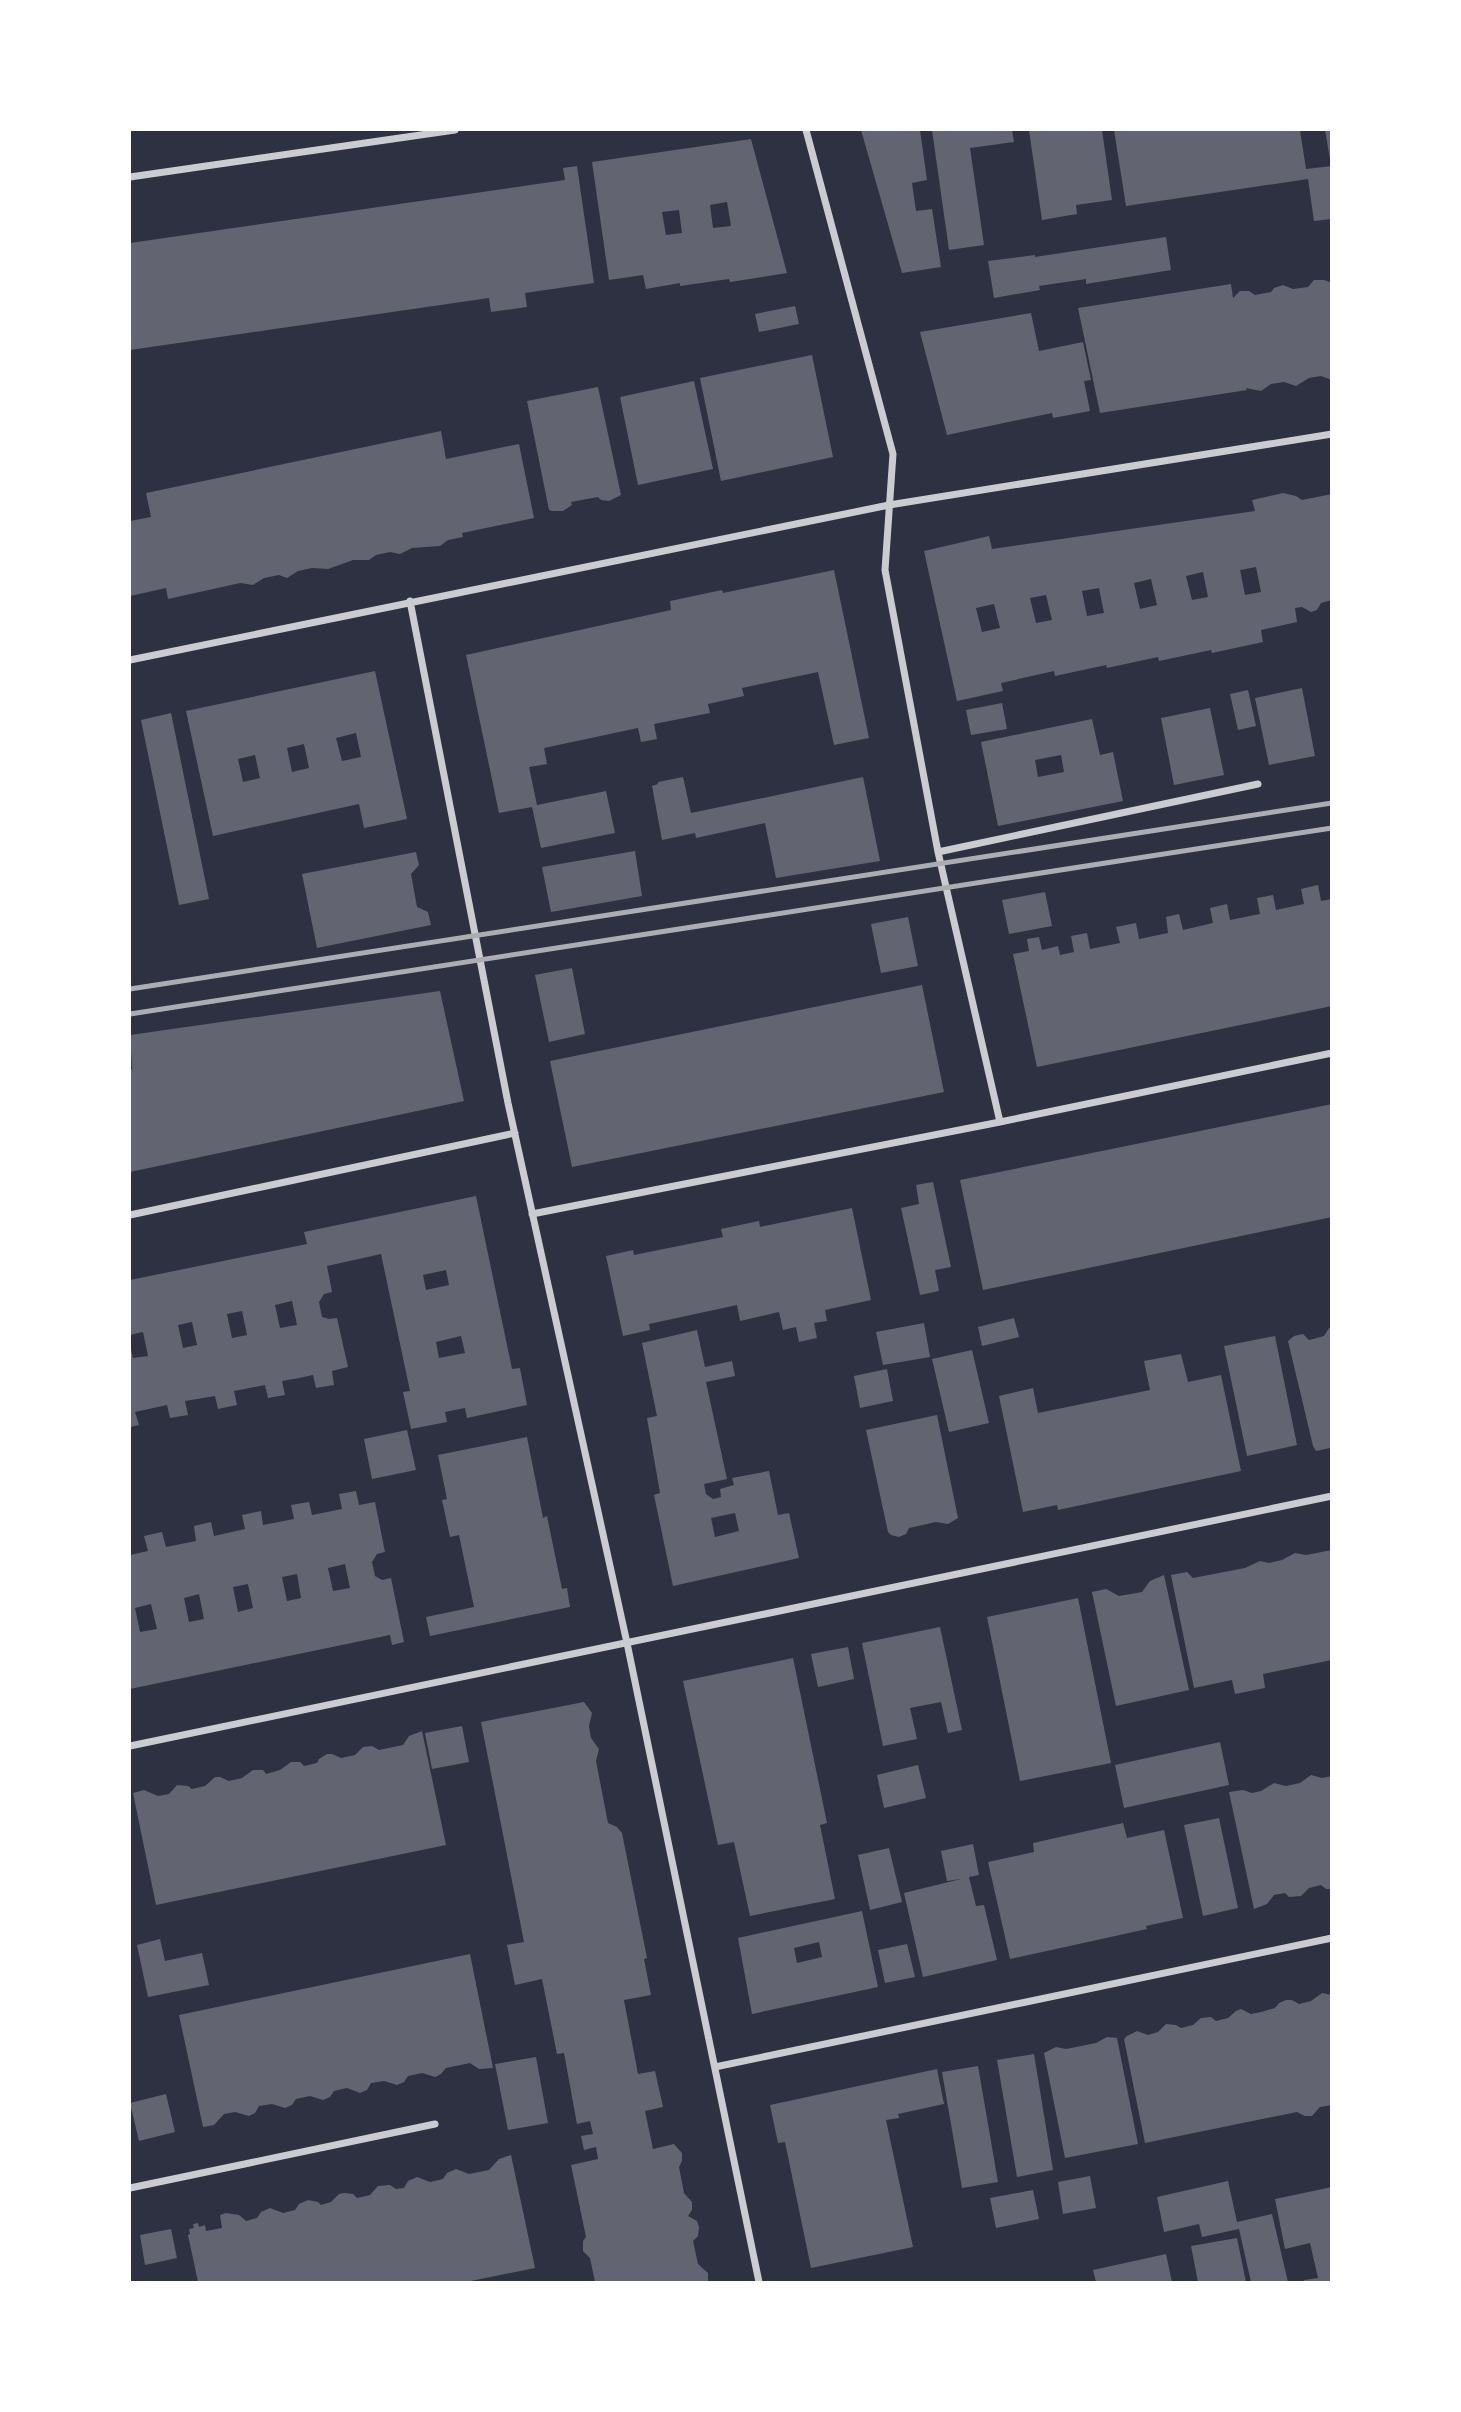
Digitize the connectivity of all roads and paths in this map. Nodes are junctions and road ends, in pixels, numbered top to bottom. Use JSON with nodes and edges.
{"nodes":[{"id":1,"x":455,"y":130,"type":"edge"},
{"id":2,"x":806,"y":130,"type":"edge"},
{"id":3,"x":130,"y":177,"type":"edge"},
{"id":4,"x":1332,"y":434,"type":"edge"},
{"id":5,"x":889,"y":505,"type":"junction"},
{"id":6,"x":410,"y":601,"type":"junction"},
{"id":7,"x":130,"y":660,"type":"edge"},
{"id":8,"x":1258,"y":784,"type":"dead end"},
{"id":9,"x":938,"y":852,"type":"junction"},
{"id":10,"x":1332,"y":1053,"type":"edge"},
{"id":11,"x":1000,"y":1122,"type":"junction"},
{"id":12,"x":514,"y":1133,"type":"junction"},
{"id":13,"x":532,"y":1214,"type":"junction"},
{"id":14,"x":130,"y":1215,"type":"edge"},
{"id":15,"x":1332,"y":1496,"type":"edge"},
{"id":16,"x":627,"y":1643,"type":"junction"},
{"id":17,"x":130,"y":1746,"type":"edge"},
{"id":18,"x":1332,"y":1938,"type":"edge"},
{"id":19,"x":715,"y":2067,"type":"junction"},
{"id":20,"x":435,"y":2124,"type":"dead end"},
{"id":21,"x":130,"y":2188,"type":"edge"},
{"id":22,"x":759,"y":2283,"type":"edge"}],
"edges":[{"from":1,"to":3,"type":"street"},
{"from":2,"to":5,"type":"street"},
{"from":4,"to":5,"type":"street"},
{"from":5,"to":6,"type":"street"},
{"from":5,"to":9,"type":"street"},
{"from":6,"to":7,"type":"street"},
{"from":6,"to":12,"type":"street"},
{"from":8,"to":9,"type":"street"},
{"from":9,"to":11,"type":"street"},
{"from":10,"to":11,"type":"street"},
{"from":11,"to":13,"type":"street"},
{"from":12,"to":13,"type":"street"},
{"from":12,"to":14,"type":"street"},
{"from":13,"to":16,"type":"street"},
{"from":15,"to":16,"type":"street"},
{"from":16,"to":17,"type":"street"},
{"from":16,"to":19,"type":"street"},
{"from":18,"to":19,"type":"street"},
{"from":19,"to":22,"type":"street"},
{"from":20,"to":21,"type":"street"}]}
